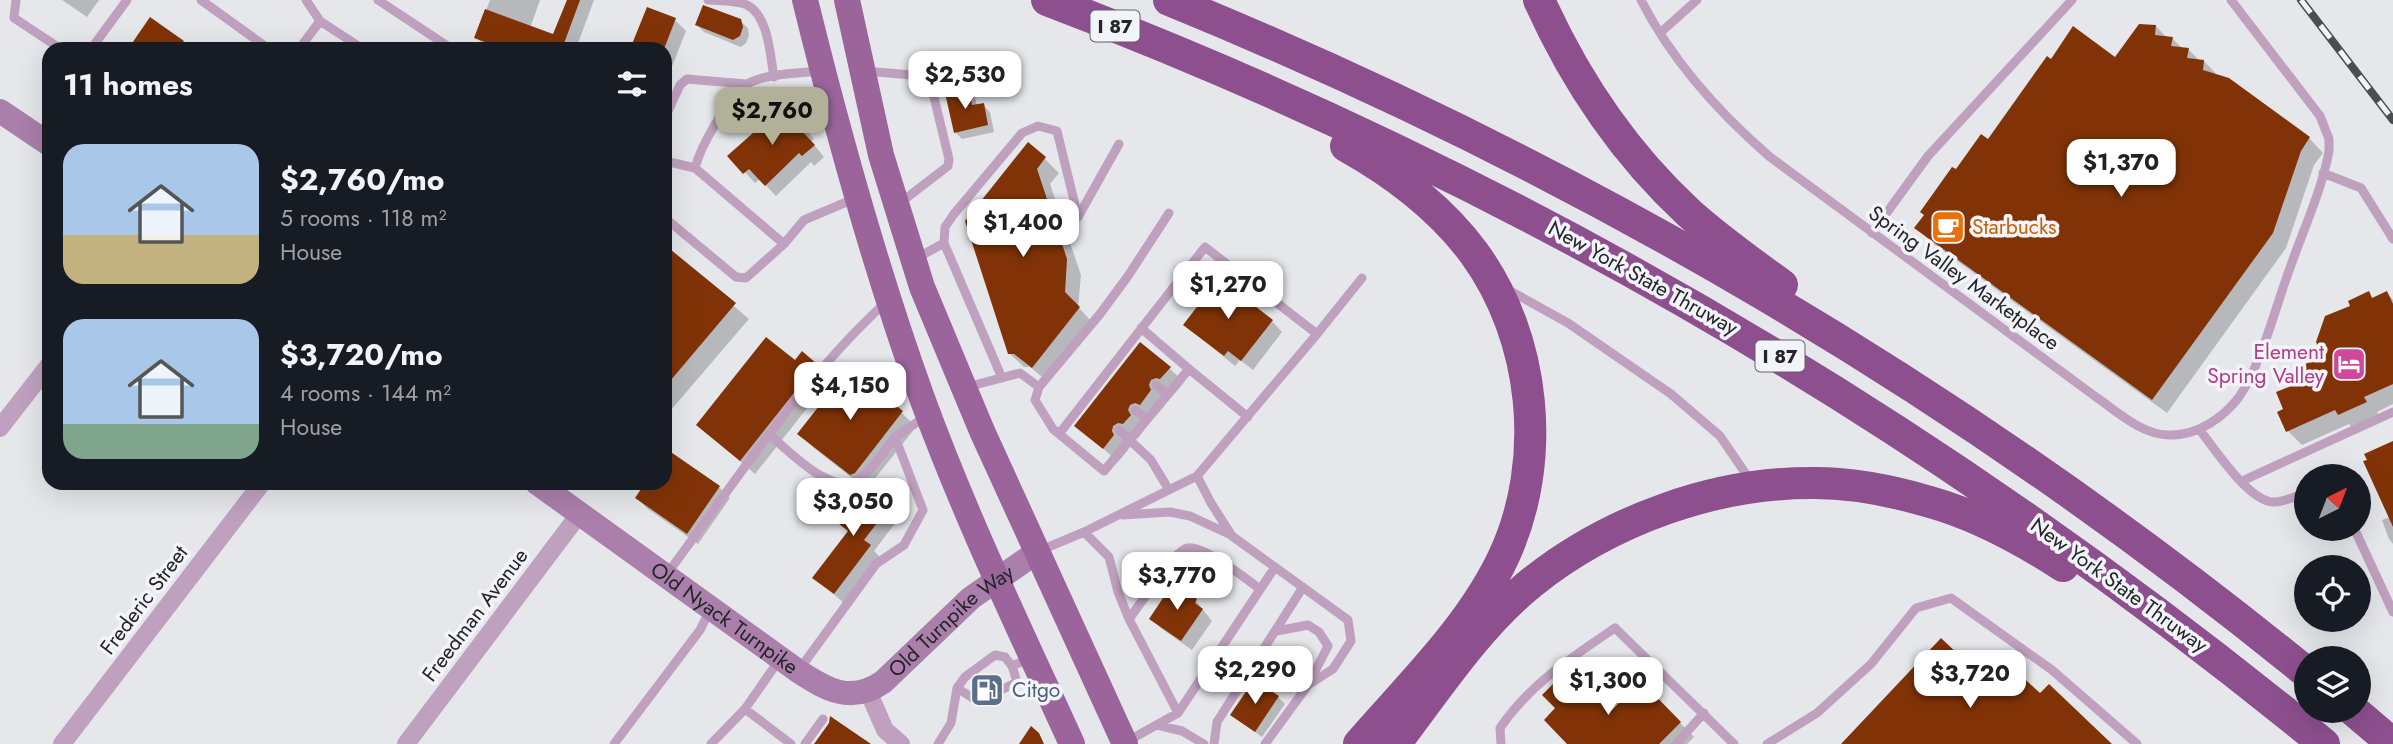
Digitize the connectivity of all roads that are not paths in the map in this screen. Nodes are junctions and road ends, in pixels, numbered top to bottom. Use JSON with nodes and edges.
{"nodes":[{"id":1,"x":16,"y":0,"type":"edge"},
{"id":2,"x":127,"y":0,"type":"edge"},
{"id":3,"x":201,"y":0,"type":"edge"},
{"id":4,"x":306,"y":0,"type":"edge"},
{"id":5,"x":378,"y":0,"type":"edge"},
{"id":6,"x":805,"y":0,"type":"edge"},
{"id":7,"x":846,"y":0,"type":"edge"},
{"id":8,"x":1047,"y":0,"type":"edge"},
{"id":9,"x":1169,"y":0,"type":"edge"},
{"id":10,"x":1539,"y":0,"type":"edge"},
{"id":11,"x":1642,"y":0,"type":"edge"},
{"id":12,"x":1697,"y":0,"type":"edge"},
{"id":13,"x":2072,"y":0,"type":"edge"},
{"id":14,"x":2231,"y":0,"type":"edge"},
{"id":15,"x":708,"y":1,"type":"edge"},
{"id":16,"x":320,"y":21,"type":"junction"},
{"id":17,"x":1660,"y":33,"type":"junction"},
{"id":18,"x":51,"y":42,"type":"edge"},
{"id":19,"x":96,"y":42,"type":"edge"},
{"id":20,"x":259,"y":42,"type":"edge"},
{"id":21,"x":304,"y":42,"type":"edge"},
{"id":22,"x":352,"y":42,"type":"edge"},
{"id":23,"x":441,"y":42,"type":"edge"},
{"id":24,"x":1183,"y":54,"type":"junction"},
{"id":25,"x":823,"y":71,"type":"junction"},
{"id":26,"x":862,"y":71,"type":"junction"},
{"id":27,"x":775,"y":77,"type":"junction"},
{"id":28,"x":747,"y":84,"type":"junction"},
{"id":29,"x":672,"y":103,"type":"edge"},
{"id":30,"x":0,"y":110,"type":"edge"},
{"id":31,"x":42,"y":139,"type":"edge"},
{"id":32,"x":1119,"y":145,"type":"dead end"},
{"id":33,"x":672,"y":162,"type":"edge"},
{"id":34,"x":695,"y":167,"type":"junction"},
{"id":35,"x":2323,"y":173,"type":"junction"},
{"id":36,"x":858,"y":198,"type":"junction"},
{"id":37,"x":895,"y":206,"type":"junction"},
{"id":38,"x":1169,"y":213,"type":"dead end"},
{"id":39,"x":672,"y":224,"type":"edge"},
{"id":40,"x":1872,"y":233,"type":"junction"},
{"id":41,"x":2393,"y":239,"type":"edge"},
{"id":42,"x":944,"y":243,"type":"junction"},
{"id":43,"x":784,"y":244,"type":"junction"},
{"id":44,"x":913,"y":260,"type":"junction"},
{"id":45,"x":1362,"y":278,"type":"dead end"},
{"id":46,"x":1492,"y":281,"type":"junction"},
{"id":47,"x":889,"y":300,"type":"junction"},
{"id":48,"x":1141,"y":328,"type":"junction"},
{"id":49,"x":1317,"y":334,"type":"junction"},
{"id":50,"x":1189,"y":369,"type":"junction"},
{"id":51,"x":42,"y":374,"type":"edge"},
{"id":52,"x":1002,"y":378,"type":"junction"},
{"id":53,"x":1156,"y":385,"type":"dead end"},
{"id":54,"x":1039,"y":387,"type":"junction"},
{"id":55,"x":963,"y":388,"type":"junction"},
{"id":56,"x":1168,"y":394,"type":"junction"},
{"id":57,"x":1925,"y":394,"type":"junction"},
{"id":58,"x":1135,"y":410,"type":"dead end"},
{"id":59,"x":2393,"y":412,"type":"edge"},
{"id":60,"x":929,"y":415,"type":"junction"},
{"id":61,"x":1248,"y":417,"type":"junction"},
{"id":62,"x":1147,"y":418,"type":"junction"},
{"id":63,"x":0,"y":428,"type":"edge"},
{"id":64,"x":2199,"y":429,"type":"junction"},
{"id":65,"x":1119,"y":430,"type":"dead end"},
{"id":66,"x":1059,"y":434,"type":"junction"},
{"id":67,"x":770,"y":435,"type":"junction"},
{"id":68,"x":895,"y":437,"type":"junction"},
{"id":69,"x":1130,"y":439,"type":"junction"},
{"id":70,"x":1198,"y":476,"type":"junction"},
{"id":71,"x":2242,"y":481,"type":"junction"},
{"id":72,"x":1756,"y":488,"type":"junction"},
{"id":73,"x":1169,"y":489,"type":"junction"},
{"id":74,"x":257,"y":490,"type":"edge"},
{"id":75,"x":547,"y":490,"type":"edge"},
{"id":76,"x":2294,"y":496,"type":"edge"},
{"id":77,"x":580,"y":513,"type":"junction"},
{"id":78,"x":1118,"y":515,"type":"junction"},
{"id":79,"x":1084,"y":532,"type":"junction"},
{"id":80,"x":1232,"y":536,"type":"junction"},
{"id":81,"x":2360,"y":541,"type":"edge"},
{"id":82,"x":1037,"y":552,"type":"junction"},
{"id":83,"x":1275,"y":567,"type":"junction"},
{"id":84,"x":666,"y":576,"type":"junction"},
{"id":85,"x":998,"y":578,"type":"junction"},
{"id":86,"x":1303,"y":587,"type":"junction"},
{"id":87,"x":1260,"y":589,"type":"junction"},
{"id":88,"x":711,"y":608,"type":"junction"},
{"id":89,"x":2393,"y":612,"type":"edge"},
{"id":90,"x":1129,"y":619,"type":"junction"},
{"id":91,"x":1277,"y":631,"type":"junction"},
{"id":92,"x":1023,"y":662,"type":"junction"},
{"id":93,"x":2294,"y":663,"type":"edge"},
{"id":94,"x":789,"y":664,"type":"junction"},
{"id":95,"x":1308,"y":685,"type":"junction"},
{"id":96,"x":2253,"y":686,"type":"junction"},
{"id":97,"x":957,"y":688,"type":"junction"},
{"id":98,"x":868,"y":691,"type":"junction"},
{"id":99,"x":745,"y":709,"type":"junction"},
{"id":100,"x":1178,"y":713,"type":"junction"},
{"id":101,"x":1704,"y":713,"type":"junction"},
{"id":102,"x":823,"y":719,"type":"dead end"},
{"id":103,"x":2368,"y":723,"type":"edge"},
{"id":104,"x":1157,"y":725,"type":"junction"},
{"id":105,"x":1125,"y":743,"type":"edge"},
{"id":106,"x":62,"y":744,"type":"edge"},
{"id":107,"x":406,"y":744,"type":"edge"},
{"id":108,"x":614,"y":744,"type":"edge"},
{"id":109,"x":711,"y":744,"type":"edge"},
{"id":110,"x":792,"y":744,"type":"edge"},
{"id":111,"x":805,"y":744,"type":"edge"},
{"id":112,"x":901,"y":744,"type":"edge"},
{"id":113,"x":938,"y":744,"type":"edge"},
{"id":114,"x":1072,"y":744,"type":"edge"},
{"id":115,"x":1204,"y":744,"type":"edge"},
{"id":116,"x":1214,"y":744,"type":"edge"},
{"id":117,"x":1265,"y":744,"type":"edge"},
{"id":118,"x":1359,"y":744,"type":"edge"},
{"id":119,"x":1395,"y":744,"type":"edge"},
{"id":120,"x":1501,"y":744,"type":"edge"},
{"id":121,"x":1676,"y":744,"type":"edge"},
{"id":122,"x":1734,"y":744,"type":"edge"},
{"id":123,"x":1767,"y":744,"type":"edge"},
{"id":124,"x":2137,"y":744,"type":"edge"},
{"id":125,"x":2324,"y":744,"type":"edge"},
{"id":126,"x":2393,"y":744,"type":"edge"}],
"edges":[{"from":1,"to":18,"type":"lane"},
{"from":2,"to":19,"type":"lane"},
{"from":3,"to":20,"type":"lane"},
{"from":4,"to":16,"type":"lane"},
{"from":5,"to":23,"type":"lane"},
{"from":6,"to":25,"type":"main road"},
{"from":7,"to":26,"type":"main road"},
{"from":8,"to":24,"type":"highway","name":"New York State Thruway","number":"I 87"},
{"from":9,"to":57,"type":"highway","name":"New York State Thruway","number":"I 87"},
{"from":10,"to":57,"type":"highway"},
{"from":11,"to":17,"type":"lane","name":"Spring Valley Marketplace"},
{"from":12,"to":17,"type":"lane"},
{"from":13,"to":40,"type":"lane"},
{"from":14,"to":35,"type":"lane"},
{"from":15,"to":27,"type":"lane"},
{"from":16,"to":21,"type":"lane"},
{"from":16,"to":22,"type":"lane"},
{"from":17,"to":40,"type":"lane","name":"Spring Valley Marketplace"},
{"from":24,"to":46,"type":"highway"},
{"from":24,"to":96,"type":"highway","name":"New York State Thruway","number":"I 87"},
{"from":25,"to":27,"type":"lane"},
{"from":25,"to":36,"type":"main road"},
{"from":26,"to":37,"type":"main road"},
{"from":26,"to":37,"type":"lane"},
{"from":27,"to":28,"type":"lane"},
{"from":28,"to":29,"type":"lane"},
{"from":28,"to":34,"type":"lane"},
{"from":30,"to":31,"type":"street"},
{"from":32,"to":42,"type":"lane"},
{"from":33,"to":34,"type":"lane"},
{"from":34,"to":43,"type":"lane"},
{"from":35,"to":41,"type":"lane"},
{"from":35,"to":64,"type":"lane"},
{"from":36,"to":43,"type":"lane"},
{"from":36,"to":47,"type":"main road"},
{"from":37,"to":44,"type":"main road"},
{"from":38,"to":54,"type":"lane"},
{"from":39,"to":43,"type":"lane"},
{"from":40,"to":64,"type":"lane","name":"Spring Valley Marketplace"},
{"from":42,"to":44,"type":"lane"},
{"from":42,"to":52,"type":"lane"},
{"from":44,"to":55,"type":"main road"},
{"from":45,"to":49,"type":"lane"},
{"from":46,"to":72,"type":"lane"},
{"from":46,"to":118,"type":"highway"},
{"from":47,"to":60,"type":"main road"},
{"from":47,"to":67,"type":"lane"},
{"from":48,"to":49,"type":"lane"},
{"from":48,"to":50,"type":"lane"},
{"from":48,"to":66,"type":"lane"},
{"from":49,"to":61,"type":"lane"},
{"from":50,"to":56,"type":"lane"},
{"from":50,"to":61,"type":"lane"},
{"from":51,"to":63,"type":"street"},
{"from":52,"to":54,"type":"lane"},
{"from":52,"to":55,"type":"lane"},
{"from":53,"to":56,"type":"lane"},
{"from":54,"to":66,"type":"lane"},
{"from":55,"to":82,"type":"main road"},
{"from":56,"to":62,"type":"lane"},
{"from":57,"to":93,"type":"highway","name":"New York State Thruway","number":"I 87"},
{"from":58,"to":62,"type":"lane"},
{"from":59,"to":71,"type":"lane"},
{"from":60,"to":68,"type":"lane"},
{"from":60,"to":85,"type":"main road"},
{"from":61,"to":70,"type":"lane"},
{"from":62,"to":69,"type":"lane"},
{"from":64,"to":71,"type":"lane"},
{"from":65,"to":69,"type":"lane"},
{"from":66,"to":69,"type":"lane"},
{"from":67,"to":68,"type":"lane"},
{"from":67,"to":84,"type":"lane"},
{"from":68,"to":94,"type":"lane"},
{"from":69,"to":73,"type":"lane"},
{"from":70,"to":73,"type":"lane"},
{"from":70,"to":80,"type":"lane"},
{"from":71,"to":76,"type":"lane"},
{"from":72,"to":96,"type":"highway"},
{"from":72,"to":119,"type":"highway"},
{"from":73,"to":78,"type":"lane"},
{"from":74,"to":106,"type":"street","name":"Frederic Street"},
{"from":75,"to":77,"type":"street","name":"Old Nyack Turnpike"},
{"from":77,"to":84,"type":"street","name":"Old Nyack Turnpike"},
{"from":77,"to":107,"type":"street","name":"Freedman Avenue"},
{"from":78,"to":79,"type":"lane"},
{"from":78,"to":80,"type":"lane"},
{"from":79,"to":82,"type":"lane"},
{"from":79,"to":90,"type":"lane"},
{"from":80,"to":83,"type":"lane"},
{"from":81,"to":89,"type":"lane"},
{"from":82,"to":85,"type":"street","name":"Old Turnpike Way"},
{"from":82,"to":105,"type":"main road"},
{"from":83,"to":86,"type":"lane"},
{"from":83,"to":87,"type":"lane"},
{"from":84,"to":88,"type":"street","name":"Old Nyack Turnpike"},
{"from":85,"to":92,"type":"main road"},
{"from":85,"to":98,"type":"street","name":"Old Turnpike Way"},
{"from":86,"to":91,"type":"lane"},
{"from":86,"to":95,"type":"lane"},
{"from":87,"to":90,"type":"lane"},
{"from":87,"to":100,"type":"lane"},
{"from":88,"to":94,"type":"street","name":"Old Nyack Turnpike"},
{"from":88,"to":108,"type":"lane"},
{"from":90,"to":100,"type":"lane"},
{"from":91,"to":95,"type":"lane"},
{"from":91,"to":116,"type":"lane"},
{"from":92,"to":97,"type":"lane"},
{"from":92,"to":97,"type":"lane"},
{"from":92,"to":114,"type":"main road"},
{"from":94,"to":98,"type":"street","name":"Old Nyack Turnpike"},
{"from":94,"to":99,"type":"lane"},
{"from":95,"to":117,"type":"lane"},
{"from":96,"to":125,"type":"highway","name":"New York State Thruway","number":"I 87"},
{"from":97,"to":113,"type":"lane"},
{"from":98,"to":112,"type":"street"},
{"from":99,"to":109,"type":"lane"},
{"from":99,"to":110,"type":"lane"},
{"from":100,"to":104,"type":"lane"},
{"from":101,"to":120,"type":"lane"},
{"from":101,"to":121,"type":"lane"},
{"from":101,"to":122,"type":"lane"},
{"from":102,"to":111,"type":"lane"},
{"from":103,"to":126,"type":"highway"},
{"from":104,"to":105,"type":"lane"},
{"from":104,"to":115,"type":"lane"},
{"from":123,"to":124,"type":"lane"}]}
